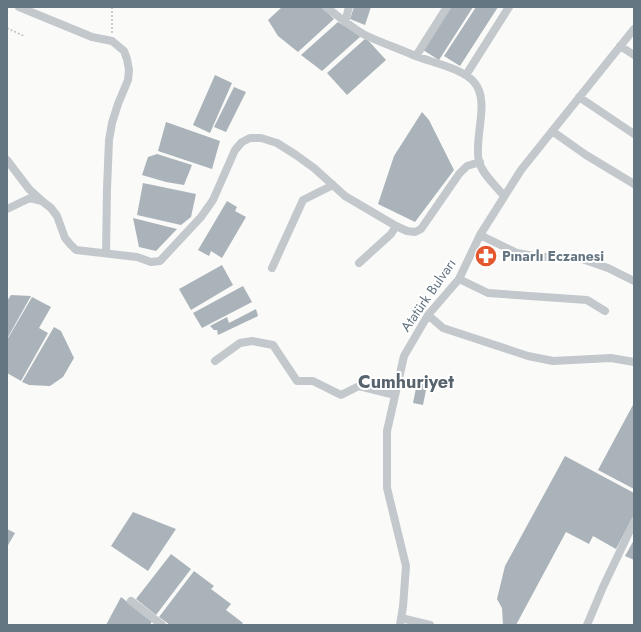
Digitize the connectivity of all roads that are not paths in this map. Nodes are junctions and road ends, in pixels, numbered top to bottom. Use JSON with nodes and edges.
{"nodes":[{"id":1,"x":19,"y":7,"type":"edge"},
{"id":2,"x":326,"y":7,"type":"edge"},
{"id":3,"x":349,"y":7,"type":"edge"},
{"id":4,"x":447,"y":7,"type":"edge"},
{"id":5,"x":509,"y":7,"type":"edge"},
{"id":6,"x":345,"y":22,"type":"junction"},
{"id":7,"x":634,"y":29,"type":"edge"},
{"id":8,"x":620,"y":46,"type":"junction"},
{"id":9,"x":416,"y":56,"type":"junction"},
{"id":10,"x":634,"y":56,"type":"edge"},
{"id":11,"x":466,"y":75,"type":"junction"},
{"id":12,"x":579,"y":97,"type":"junction"},
{"id":13,"x":552,"y":131,"type":"junction"},
{"id":14,"x":634,"y":134,"type":"edge"},
{"id":15,"x":7,"y":160,"type":"edge"},
{"id":16,"x":480,"y":162,"type":"junction"},
{"id":17,"x":634,"y":184,"type":"edge"},
{"id":18,"x":333,"y":185,"type":"junction"},
{"id":19,"x":504,"y":196,"type":"junction"},
{"id":20,"x":42,"y":201,"type":"junction"},
{"id":21,"x":7,"y":209,"type":"edge"},
{"id":22,"x":396,"y":226,"type":"junction"},
{"id":23,"x":480,"y":235,"type":"junction"},
{"id":24,"x":106,"y":253,"type":"junction"},
{"id":25,"x":359,"y":263,"type":"dead end"},
{"id":26,"x":272,"y":268,"type":"dead end"},
{"id":27,"x":459,"y":279,"type":"junction"},
{"id":28,"x":634,"y":281,"type":"edge"},
{"id":29,"x":605,"y":311,"type":"dead end"},
{"id":30,"x":428,"y":315,"type":"junction"},
{"id":31,"x":215,"y":361,"type":"dead end"},
{"id":32,"x":634,"y":362,"type":"edge"},
{"id":33,"x":395,"y":395,"type":"junction"},
{"id":34,"x":634,"y":522,"type":"edge"},
{"id":35,"x":131,"y":601,"type":"dead end"},
{"id":36,"x":400,"y":621,"type":"edge"},
{"id":37,"x":162,"y":625,"type":"edge"},
{"id":38,"x":430,"y":625,"type":"edge"},
{"id":39,"x":589,"y":625,"type":"edge"}],
"edges":[{"from":1,"to":24,"type":"street"},
{"from":2,"to":6,"type":"street"},
{"from":3,"to":6,"type":"street"},
{"from":4,"to":9,"type":"street"},
{"from":5,"to":11,"type":"street"},
{"from":6,"to":9,"type":"street"},
{"from":7,"to":8,"type":"street","name":"Atatürk Bulvarı"},
{"from":8,"to":10,"type":"street"},
{"from":8,"to":12,"type":"street","name":"Atatürk Bulvarı"},
{"from":9,"to":11,"type":"street"},
{"from":11,"to":16,"type":"street"},
{"from":12,"to":13,"type":"street","name":"Atatürk Bulvarı"},
{"from":12,"to":14,"type":"street"},
{"from":13,"to":17,"type":"street"},
{"from":13,"to":19,"type":"street","name":"Atatürk Bulvarı"},
{"from":15,"to":20,"type":"street"},
{"from":16,"to":19,"type":"street"},
{"from":16,"to":22,"type":"street"},
{"from":18,"to":22,"type":"street"},
{"from":18,"to":24,"type":"street"},
{"from":18,"to":26,"type":"street"},
{"from":19,"to":23,"type":"street","name":"Atatürk Bulvarı"},
{"from":20,"to":21,"type":"street"},
{"from":20,"to":24,"type":"street"},
{"from":22,"to":25,"type":"street"},
{"from":23,"to":27,"type":"street","name":"Atatürk Bulvarı"},
{"from":23,"to":28,"type":"street"},
{"from":27,"to":29,"type":"street"},
{"from":27,"to":30,"type":"street","name":"Atatürk Bulvarı"},
{"from":30,"to":32,"type":"street"},
{"from":30,"to":33,"type":"street","name":"Atatürk Bulvarı"},
{"from":31,"to":33,"type":"street"},
{"from":33,"to":36,"type":"street","name":"Atatürk Bulvarı"},
{"from":34,"to":39,"type":"street"},
{"from":35,"to":37,"type":"street"},
{"from":36,"to":38,"type":"street"}]}
